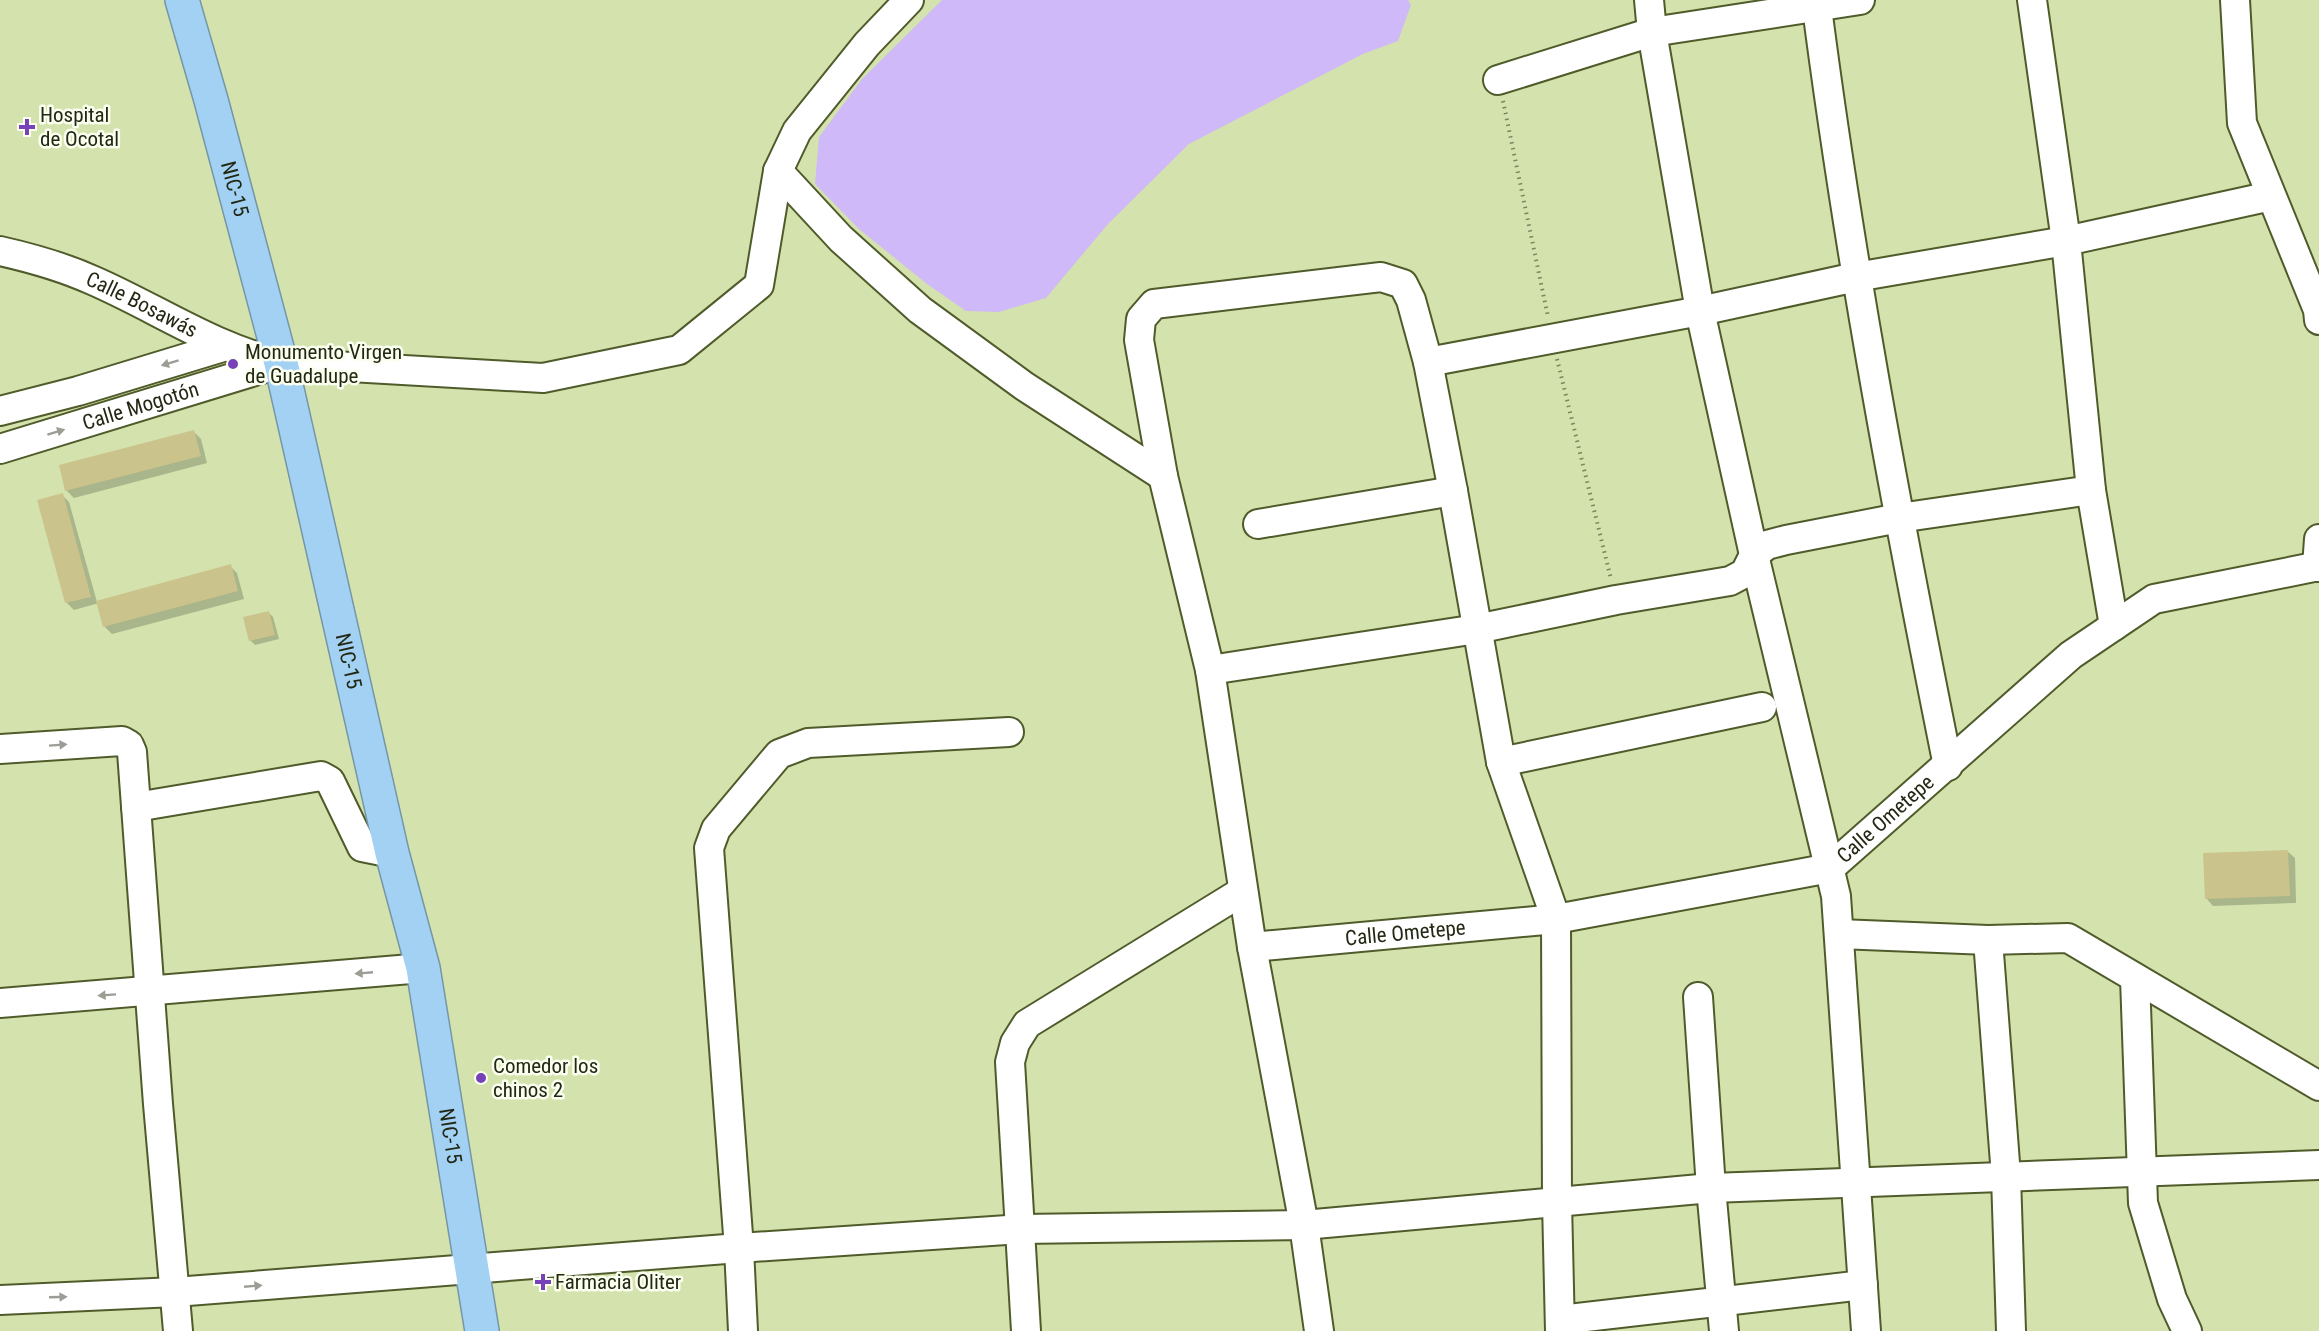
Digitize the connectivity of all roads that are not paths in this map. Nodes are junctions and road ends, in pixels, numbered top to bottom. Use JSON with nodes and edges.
{"nodes":[{"id":1,"x":182,"y":0,"type":"edge"},
{"id":2,"x":909,"y":0,"type":"edge"},
{"id":3,"x":1649,"y":0,"type":"edge"},
{"id":4,"x":1860,"y":0,"type":"edge"},
{"id":5,"x":2032,"y":0,"type":"edge"},
{"id":6,"x":2235,"y":0,"type":"edge"},
{"id":7,"x":1817,"y":3,"type":"edge"},
{"id":8,"x":1652,"y":32,"type":"junction"},
{"id":9,"x":1498,"y":80,"type":"dead end"},
{"id":10,"x":778,"y":171,"type":"junction"},
{"id":11,"x":2271,"y":196,"type":"junction"},
{"id":12,"x":2066,"y":241,"type":"junction"},
{"id":13,"x":0,"y":251,"type":"edge"},
{"id":14,"x":1856,"y":277,"type":"junction"},
{"id":15,"x":1700,"y":311,"type":"junction"},
{"id":16,"x":2319,"y":320,"type":"edge"},
{"id":17,"x":226,"y":346,"type":"junction"},
{"id":18,"x":1428,"y":362,"type":"junction"},
{"id":19,"x":281,"y":363,"type":"junction"},
{"id":20,"x":0,"y":411,"type":"edge"},
{"id":21,"x":0,"y":449,"type":"edge"},
{"id":22,"x":1163,"y":476,"type":"junction"},
{"id":23,"x":2091,"y":490,"type":"junction"},
{"id":24,"x":1453,"y":491,"type":"junction"},
{"id":25,"x":1899,"y":519,"type":"junction"},
{"id":26,"x":1258,"y":524,"type":"dead end"},
{"id":27,"x":1754,"y":555,"type":"junction"},
{"id":28,"x":2318,"y":557,"type":"edge"},
{"id":29,"x":2114,"y":626,"type":"junction"},
{"id":30,"x":1477,"y":629,"type":"junction"},
{"id":31,"x":1210,"y":670,"type":"junction"},
{"id":32,"x":1762,"y":706,"type":"dead end"},
{"id":33,"x":1009,"y":732,"type":"dead end"},
{"id":34,"x":0,"y":749,"type":"edge"},
{"id":35,"x":1501,"y":762,"type":"junction"},
{"id":36,"x":1948,"y":766,"type":"junction"},
{"id":37,"x":136,"y":807,"type":"junction"},
{"id":38,"x":392,"y":853,"type":"junction"},
{"id":39,"x":1830,"y":868,"type":"junction"},
{"id":40,"x":1243,"y":891,"type":"junction"},
{"id":41,"x":1556,"y":919,"type":"junction"},
{"id":42,"x":1839,"y":934,"type":"junction"},
{"id":43,"x":1988,"y":940,"type":"junction"},
{"id":44,"x":1252,"y":947,"type":"junction"},
{"id":45,"x":423,"y":968,"type":"junction"},
{"id":46,"x":2135,"y":978,"type":"junction"},
{"id":47,"x":149,"y":992,"type":"junction"},
{"id":48,"x":1698,"y":997,"type":"dead end"},
{"id":49,"x":0,"y":1003,"type":"edge"},
{"id":50,"x":2319,"y":1086,"type":"edge"},
{"id":51,"x":2319,"y":1165,"type":"edge"},
{"id":52,"x":2141,"y":1171,"type":"junction"},
{"id":53,"x":2006,"y":1176,"type":"junction"},
{"id":54,"x":1855,"y":1182,"type":"junction"},
{"id":55,"x":1711,"y":1188,"type":"junction"},
{"id":56,"x":1557,"y":1202,"type":"junction"},
{"id":57,"x":1304,"y":1225,"type":"junction"},
{"id":58,"x":1021,"y":1229,"type":"junction"},
{"id":59,"x":739,"y":1248,"type":"junction"},
{"id":60,"x":472,"y":1268,"type":"junction"},
{"id":61,"x":1863,"y":1285,"type":"junction"},
{"id":62,"x":175,"y":1292,"type":"junction"},
{"id":63,"x":0,"y":1300,"type":"edge"},
{"id":64,"x":1721,"y":1301,"type":"junction"},
{"id":65,"x":1560,"y":1325,"type":"edge"},
{"id":66,"x":1871,"y":1326,"type":"edge"},
{"id":67,"x":178,"y":1331,"type":"edge"},
{"id":68,"x":482,"y":1331,"type":"edge"},
{"id":69,"x":743,"y":1331,"type":"edge"},
{"id":70,"x":1026,"y":1331,"type":"edge"},
{"id":71,"x":1319,"y":1331,"type":"edge"},
{"id":72,"x":1724,"y":1331,"type":"edge"},
{"id":73,"x":2011,"y":1331,"type":"edge"},
{"id":74,"x":2187,"y":1331,"type":"edge"}],
"edges":[{"from":1,"to":19,"type":"highway","name":"NIC-15","number":"NIC-15"},
{"from":2,"to":10,"type":"street"},
{"from":3,"to":8,"type":"street"},
{"from":4,"to":7,"type":"street"},
{"from":5,"to":12,"type":"street"},
{"from":6,"to":11,"type":"street"},
{"from":7,"to":8,"type":"street"},
{"from":7,"to":14,"type":"street"},
{"from":8,"to":9,"type":"street"},
{"from":8,"to":15,"type":"street"},
{"from":10,"to":19,"type":"street"},
{"from":10,"to":22,"type":"street"},
{"from":11,"to":12,"type":"street"},
{"from":11,"to":16,"type":"street"},
{"from":12,"to":14,"type":"street"},
{"from":12,"to":23,"type":"street"},
{"from":13,"to":17,"type":"street","name":"Calle Bosawás"},
{"from":14,"to":15,"type":"street"},
{"from":14,"to":25,"type":"street"},
{"from":15,"to":18,"type":"street"},
{"from":15,"to":27,"type":"street"},
{"from":17,"to":19,"type":"street","name":"Calle Bosawás"},
{"from":17,"to":20,"type":"street","one_way":true},
{"from":18,"to":22,"type":"street"},
{"from":18,"to":24,"type":"street"},
{"from":21,"to":19,"type":"street","name":"Calle Mogotón","one_way":true},
{"from":19,"to":38,"type":"highway","name":"NIC-15","number":"NIC-15"},
{"from":22,"to":31,"type":"street"},
{"from":23,"to":25,"type":"street"},
{"from":23,"to":29,"type":"street"},
{"from":24,"to":26,"type":"street"},
{"from":24,"to":30,"type":"street"},
{"from":25,"to":27,"type":"street"},
{"from":25,"to":36,"type":"street"},
{"from":27,"to":30,"type":"street"},
{"from":27,"to":39,"type":"street"},
{"from":28,"to":29,"type":"street","name":"Calle Ometepe"},
{"from":29,"to":36,"type":"street","name":"Calle Ometepe"},
{"from":30,"to":31,"type":"street"},
{"from":30,"to":35,"type":"street"},
{"from":31,"to":40,"type":"street"},
{"from":32,"to":35,"type":"street"},
{"from":33,"to":59,"type":"street"},
{"from":34,"to":37,"type":"street","one_way":true},
{"from":35,"to":41,"type":"street"},
{"from":36,"to":39,"type":"street","name":"Calle Ometepe"},
{"from":37,"to":38,"type":"street"},
{"from":37,"to":47,"type":"street"},
{"from":38,"to":45,"type":"highway","name":"NIC-15","number":"NIC-15"},
{"from":39,"to":41,"type":"street","name":"Calle Ometepe"},
{"from":39,"to":42,"type":"street"},
{"from":40,"to":44,"type":"street"},
{"from":40,"to":58,"type":"street"},
{"from":41,"to":44,"type":"street","name":"Calle Ometepe"},
{"from":41,"to":56,"type":"street"},
{"from":42,"to":43,"type":"street"},
{"from":42,"to":54,"type":"street"},
{"from":43,"to":46,"type":"street"},
{"from":43,"to":53,"type":"street"},
{"from":44,"to":57,"type":"street"},
{"from":45,"to":47,"type":"street","one_way":true},
{"from":45,"to":60,"type":"highway","name":"NIC-15","number":"NIC-15"},
{"from":46,"to":50,"type":"street"},
{"from":46,"to":52,"type":"street"},
{"from":47,"to":49,"type":"street","one_way":true},
{"from":47,"to":62,"type":"street"},
{"from":48,"to":55,"type":"street"},
{"from":51,"to":52,"type":"street"},
{"from":52,"to":53,"type":"street"},
{"from":52,"to":74,"type":"street"},
{"from":53,"to":54,"type":"street"},
{"from":53,"to":73,"type":"street"},
{"from":54,"to":55,"type":"street"},
{"from":54,"to":61,"type":"street"},
{"from":55,"to":56,"type":"street"},
{"from":55,"to":64,"type":"street"},
{"from":56,"to":57,"type":"street"},
{"from":56,"to":65,"type":"street"},
{"from":57,"to":58,"type":"street"},
{"from":57,"to":71,"type":"street"},
{"from":58,"to":59,"type":"street"},
{"from":58,"to":70,"type":"street"},
{"from":59,"to":60,"type":"street"},
{"from":59,"to":69,"type":"street"},
{"from":62,"to":60,"type":"street","one_way":true},
{"from":60,"to":68,"type":"highway","name":"NIC-15","number":"NIC-15"},
{"from":61,"to":64,"type":"street"},
{"from":61,"to":66,"type":"street"},
{"from":63,"to":62,"type":"street","one_way":true},
{"from":62,"to":67,"type":"street"},
{"from":64,"to":65,"type":"street"},
{"from":64,"to":72,"type":"street"}]}
